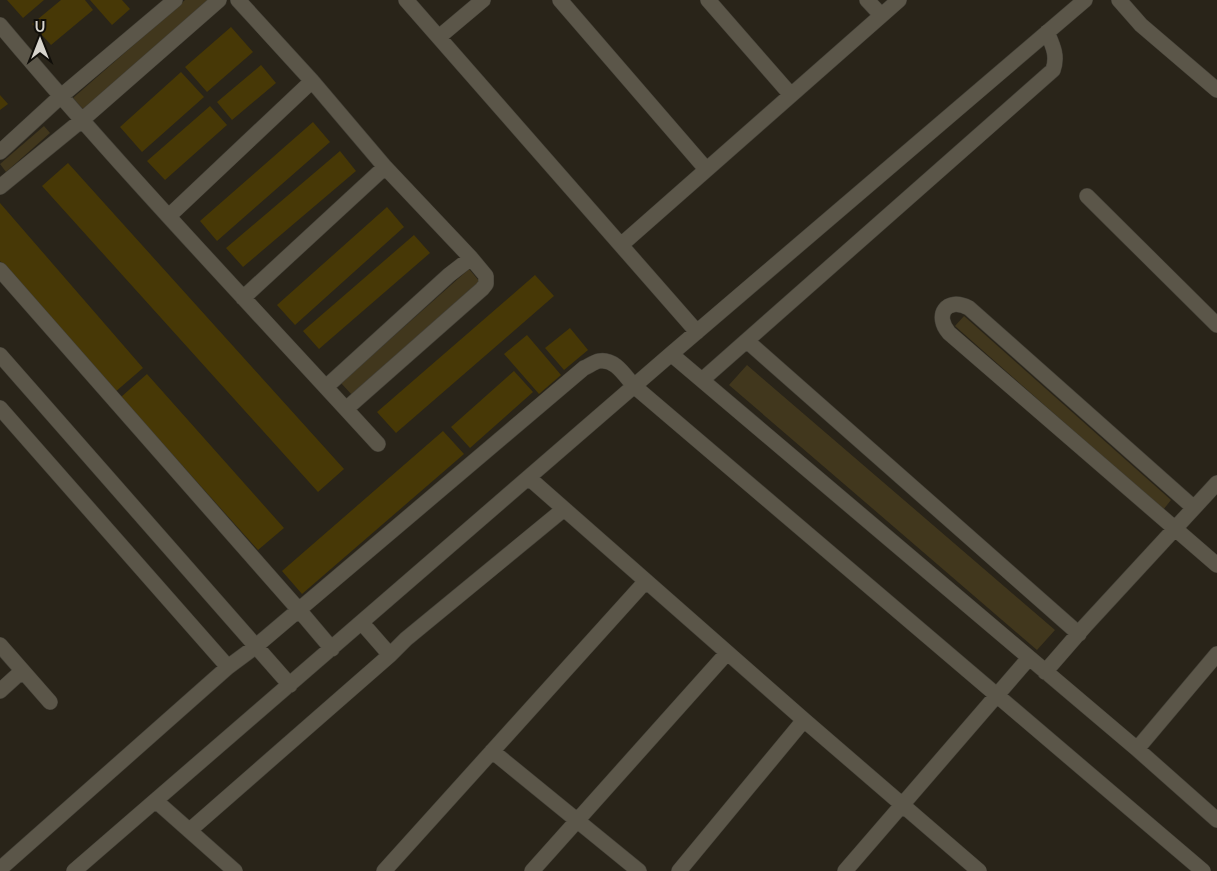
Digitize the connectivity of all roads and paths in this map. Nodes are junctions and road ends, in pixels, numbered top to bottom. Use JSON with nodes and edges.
{"nodes":[{"id":1,"x":175,"y":0,"type":"edge"},
{"id":2,"x":219,"y":0,"type":"edge"},
{"id":3,"x":238,"y":0,"type":"edge"},
{"id":4,"x":406,"y":0,"type":"edge"},
{"id":5,"x":483,"y":0,"type":"edge"},
{"id":6,"x":560,"y":0,"type":"edge"},
{"id":7,"x":708,"y":0,"type":"edge"},
{"id":8,"x":868,"y":0,"type":"edge"},
{"id":9,"x":899,"y":0,"type":"edge"},
{"id":10,"x":1085,"y":0,"type":"edge"},
{"id":11,"x":1119,"y":0,"type":"edge"},
{"id":12,"x":881,"y":15,"type":"junction"},
{"id":13,"x":0,"y":26,"type":"edge"},
{"id":14,"x":1047,"y":32,"type":"junction"},
{"id":15,"x":439,"y":37,"type":"junction"},
{"id":16,"x":312,"y":81,"type":"junction"},
{"id":17,"x":1217,"y":90,"type":"edge"},
{"id":18,"x":791,"y":95,"type":"junction"},
{"id":19,"x":60,"y":97,"type":"junction"},
{"id":20,"x":82,"y":120,"type":"junction"},
{"id":21,"x":0,"y":152,"type":"edge"},
{"id":22,"x":385,"y":167,"type":"junction"},
{"id":23,"x":706,"y":169,"type":"junction"},
{"id":24,"x":0,"y":187,"type":"edge"},
{"id":25,"x":1087,"y":196,"type":"dead end"},
{"id":26,"x":169,"y":216,"type":"junction"},
{"id":27,"x":621,"y":245,"type":"junction"},
{"id":28,"x":471,"y":258,"type":"junction"},
{"id":29,"x":0,"y":270,"type":"edge"},
{"id":30,"x":243,"y":298,"type":"junction"},
{"id":31,"x":1217,"y":325,"type":"edge"},
{"id":32,"x":697,"y":332,"type":"junction"},
{"id":33,"x":747,"y":342,"type":"junction"},
{"id":34,"x":671,"y":354,"type":"junction"},
{"id":35,"x":0,"y":355,"type":"edge"},
{"id":36,"x":702,"y":380,"type":"junction"},
{"id":37,"x":634,"y":386,"type":"junction"},
{"id":38,"x":326,"y":387,"type":"junction"},
{"id":39,"x":0,"y":408,"type":"edge"},
{"id":40,"x":346,"y":409,"type":"junction"},
{"id":41,"x":378,"y":444,"type":"dead end"},
{"id":42,"x":528,"y":478,"type":"junction"},
{"id":43,"x":1217,"y":483,"type":"edge"},
{"id":44,"x":1194,"y":508,"type":"junction"},
{"id":45,"x":564,"y":509,"type":"junction"},
{"id":46,"x":1175,"y":529,"type":"junction"},
{"id":47,"x":1217,"y":565,"type":"edge"},
{"id":48,"x":645,"y":582,"type":"junction"},
{"id":49,"x":299,"y":610,"type":"junction"},
{"id":50,"x":362,"y":623,"type":"junction"},
{"id":51,"x":1079,"y":634,"type":"junction"},
{"id":52,"x":0,"y":645,"type":"edge"},
{"id":53,"x":255,"y":647,"type":"junction"},
{"id":54,"x":332,"y":649,"type":"junction"},
{"id":55,"x":727,"y":653,"type":"junction"},
{"id":56,"x":1217,"y":654,"type":"edge"},
{"id":57,"x":390,"y":655,"type":"junction"},
{"id":58,"x":1028,"y":658,"type":"junction"},
{"id":59,"x":228,"y":666,"type":"junction"},
{"id":60,"x":22,"y":671,"type":"junction"},
{"id":61,"x":1045,"y":672,"type":"junction"},
{"id":62,"x":290,"y":685,"type":"junction"},
{"id":63,"x":0,"y":691,"type":"edge"},
{"id":64,"x":997,"y":695,"type":"junction"},
{"id":65,"x":50,"y":702,"type":"dead end"},
{"id":66,"x":804,"y":720,"type":"junction"},
{"id":67,"x":1137,"y":750,"type":"junction"},
{"id":68,"x":492,"y":751,"type":"junction"},
{"id":69,"x":156,"y":801,"type":"junction"},
{"id":70,"x":902,"y":805,"type":"junction"},
{"id":71,"x":1217,"y":820,"type":"edge"},
{"id":72,"x":578,"y":821,"type":"junction"},
{"id":73,"x":190,"y":830,"type":"junction"},
{"id":74,"x":0,"y":869,"type":"edge"},
{"id":75,"x":77,"y":870,"type":"edge"},
{"id":76,"x":235,"y":871,"type":"edge"},
{"id":77,"x":384,"y":871,"type":"edge"},
{"id":78,"x":532,"y":871,"type":"edge"},
{"id":79,"x":639,"y":871,"type":"edge"},
{"id":80,"x":679,"y":871,"type":"edge"},
{"id":81,"x":845,"y":871,"type":"edge"},
{"id":82,"x":980,"y":871,"type":"edge"},
{"id":83,"x":1203,"y":871,"type":"edge"}],
"edges":[{"from":1,"to":19,"type":"street"},
{"from":2,"to":20,"type":"street"},
{"from":3,"to":16,"type":"street"},
{"from":4,"to":15,"type":"street"},
{"from":5,"to":15,"type":"street"},
{"from":6,"to":23,"type":"street"},
{"from":7,"to":18,"type":"street"},
{"from":8,"to":12,"type":"street"},
{"from":9,"to":12,"type":"street"},
{"from":10,"to":14,"type":"street"},
{"from":11,"to":17,"type":"street"},
{"from":12,"to":18,"type":"street"},
{"from":13,"to":19,"type":"street"},
{"from":14,"to":32,"type":"street"},
{"from":14,"to":33,"type":"street"},
{"from":15,"to":27,"type":"street"},
{"from":16,"to":22,"type":"street"},
{"from":16,"to":26,"type":"street"},
{"from":18,"to":23,"type":"street"},
{"from":19,"to":20,"type":"street"},
{"from":19,"to":21,"type":"street"},
{"from":20,"to":24,"type":"street"},
{"from":20,"to":26,"type":"street"},
{"from":22,"to":28,"type":"street"},
{"from":22,"to":30,"type":"street"},
{"from":23,"to":27,"type":"street"},
{"from":25,"to":31,"type":"street"},
{"from":26,"to":30,"type":"street"},
{"from":27,"to":32,"type":"street"},
{"from":28,"to":38,"type":"street"},
{"from":28,"to":40,"type":"street"},
{"from":29,"to":49,"type":"street"},
{"from":30,"to":38,"type":"street"},
{"from":32,"to":34,"type":"street"},
{"from":33,"to":36,"type":"street"},
{"from":33,"to":51,"type":"street"},
{"from":34,"to":36,"type":"street"},
{"from":34,"to":37,"type":"street"},
{"from":35,"to":53,"type":"street"},
{"from":36,"to":58,"type":"street"},
{"from":37,"to":42,"type":"street"},
{"from":37,"to":49,"type":"street"},
{"from":37,"to":64,"type":"street"},
{"from":38,"to":40,"type":"street"},
{"from":39,"to":59,"type":"street"},
{"from":40,"to":41,"type":"street"},
{"from":42,"to":45,"type":"street"},
{"from":42,"to":50,"type":"street"},
{"from":43,"to":44,"type":"street"},
{"from":44,"to":46,"type":"street"},
{"from":44,"to":46,"type":"street"},
{"from":45,"to":48,"type":"street"},
{"from":45,"to":57,"type":"street"},
{"from":46,"to":47,"type":"street"},
{"from":46,"to":51,"type":"street"},
{"from":48,"to":55,"type":"street"},
{"from":48,"to":68,"type":"street"},
{"from":49,"to":53,"type":"street"},
{"from":49,"to":54,"type":"street"},
{"from":50,"to":54,"type":"street"},
{"from":50,"to":57,"type":"street"},
{"from":51,"to":61,"type":"street"},
{"from":52,"to":60,"type":"street"},
{"from":53,"to":59,"type":"street"},
{"from":53,"to":62,"type":"street"},
{"from":54,"to":62,"type":"street"},
{"from":55,"to":66,"type":"street"},
{"from":55,"to":72,"type":"street"},
{"from":56,"to":67,"type":"street"},
{"from":57,"to":73,"type":"street"},
{"from":58,"to":61,"type":"street"},
{"from":58,"to":64,"type":"street"},
{"from":59,"to":74,"type":"street"},
{"from":60,"to":63,"type":"street"},
{"from":60,"to":65,"type":"street"},
{"from":61,"to":67,"type":"street"},
{"from":62,"to":69,"type":"street"},
{"from":64,"to":70,"type":"street"},
{"from":64,"to":83,"type":"street"},
{"from":66,"to":70,"type":"street"},
{"from":66,"to":80,"type":"street"},
{"from":67,"to":71,"type":"street"},
{"from":68,"to":72,"type":"street"},
{"from":68,"to":77,"type":"street"},
{"from":69,"to":73,"type":"street"},
{"from":69,"to":75,"type":"street"},
{"from":70,"to":81,"type":"street"},
{"from":70,"to":82,"type":"street"},
{"from":72,"to":78,"type":"street"},
{"from":72,"to":79,"type":"street"},
{"from":73,"to":76,"type":"street"}]}
